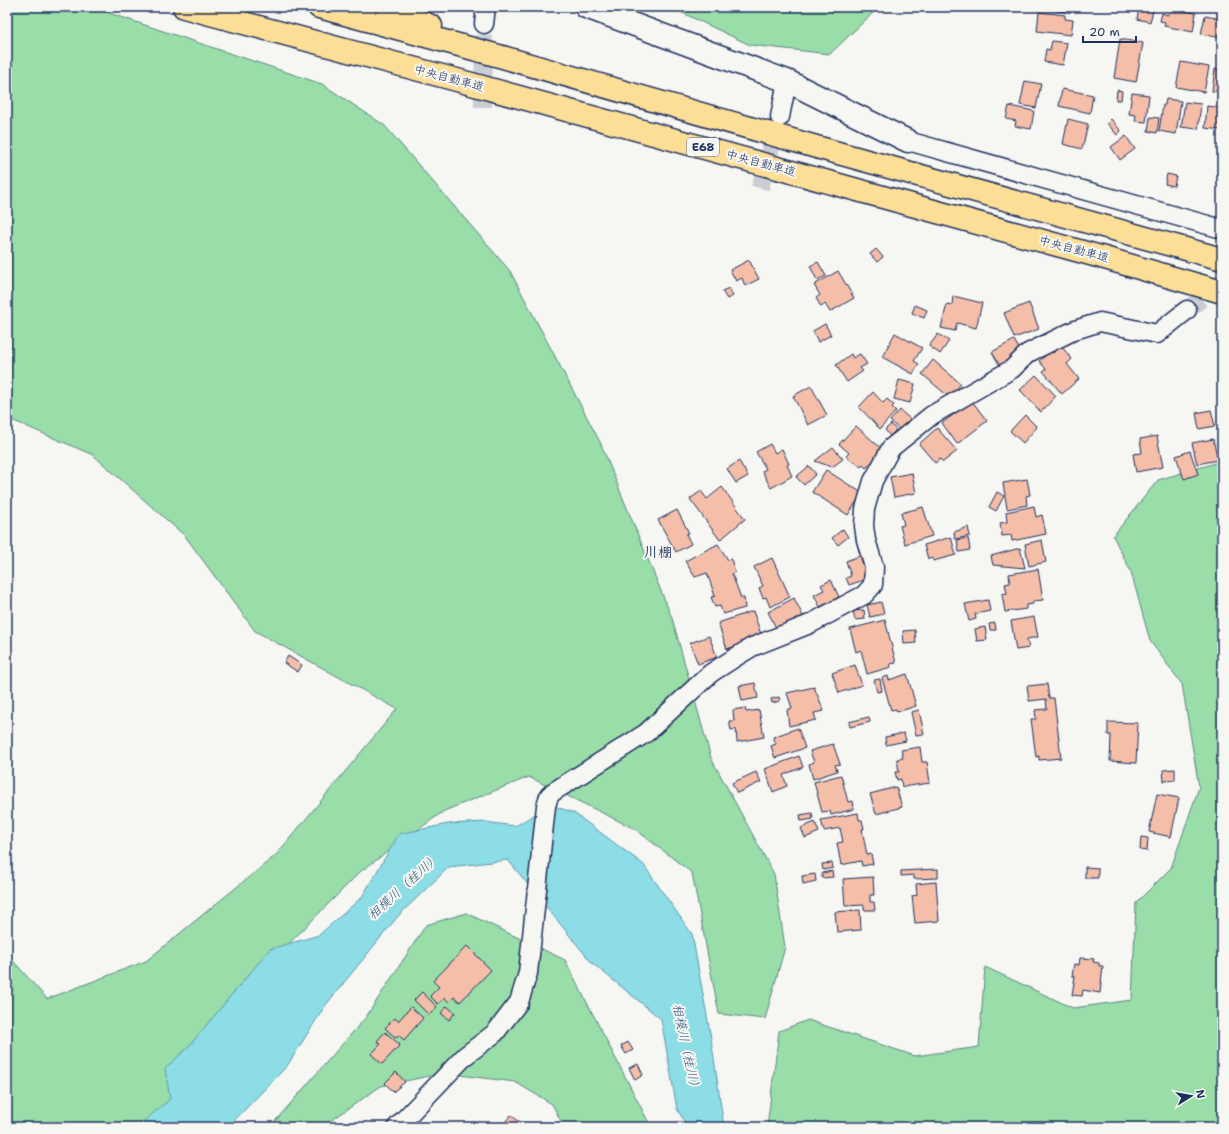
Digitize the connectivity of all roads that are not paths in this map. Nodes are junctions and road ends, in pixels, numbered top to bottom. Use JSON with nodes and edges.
{"nodes":[{"id":1,"x":184,"y":7,"type":"edge"},
{"id":2,"x":320,"y":7,"type":"edge"},
{"id":3,"x":388,"y":7,"type":"edge"},
{"id":4,"x":586,"y":7,"type":"edge"},
{"id":5,"x":499,"y":56,"type":"junction"},
{"id":6,"x":787,"y":81,"type":"junction"},
{"id":7,"x":780,"y":117,"type":"tunnel mouth"},
{"id":8,"x":908,"y":141,"type":"joint"},
{"id":9,"x":1222,"y":229,"type":"edge"},
{"id":10,"x":1222,"y":259,"type":"edge"},
{"id":11,"x":1222,"y":292,"type":"edge"},
{"id":12,"x":1187,"y":310,"type":"tunnel mouth"},
{"id":13,"x":396,"y":1127,"type":"edge"}],
"edges":[{"from":1,"to":11,"type":"highway","name":"中央自動車道","number":"E68"},
{"from":2,"to":5,"type":"highway"},
{"from":3,"to":5,"type":"highway"},
{"from":4,"to":6,"type":"street"},
{"from":5,"to":10,"type":"highway"},
{"from":6,"to":7,"type":"street"},
{"from":6,"to":8,"type":"street"},
{"from":8,"to":9,"type":"street"},
{"from":12,"to":13,"type":"street"}]}
